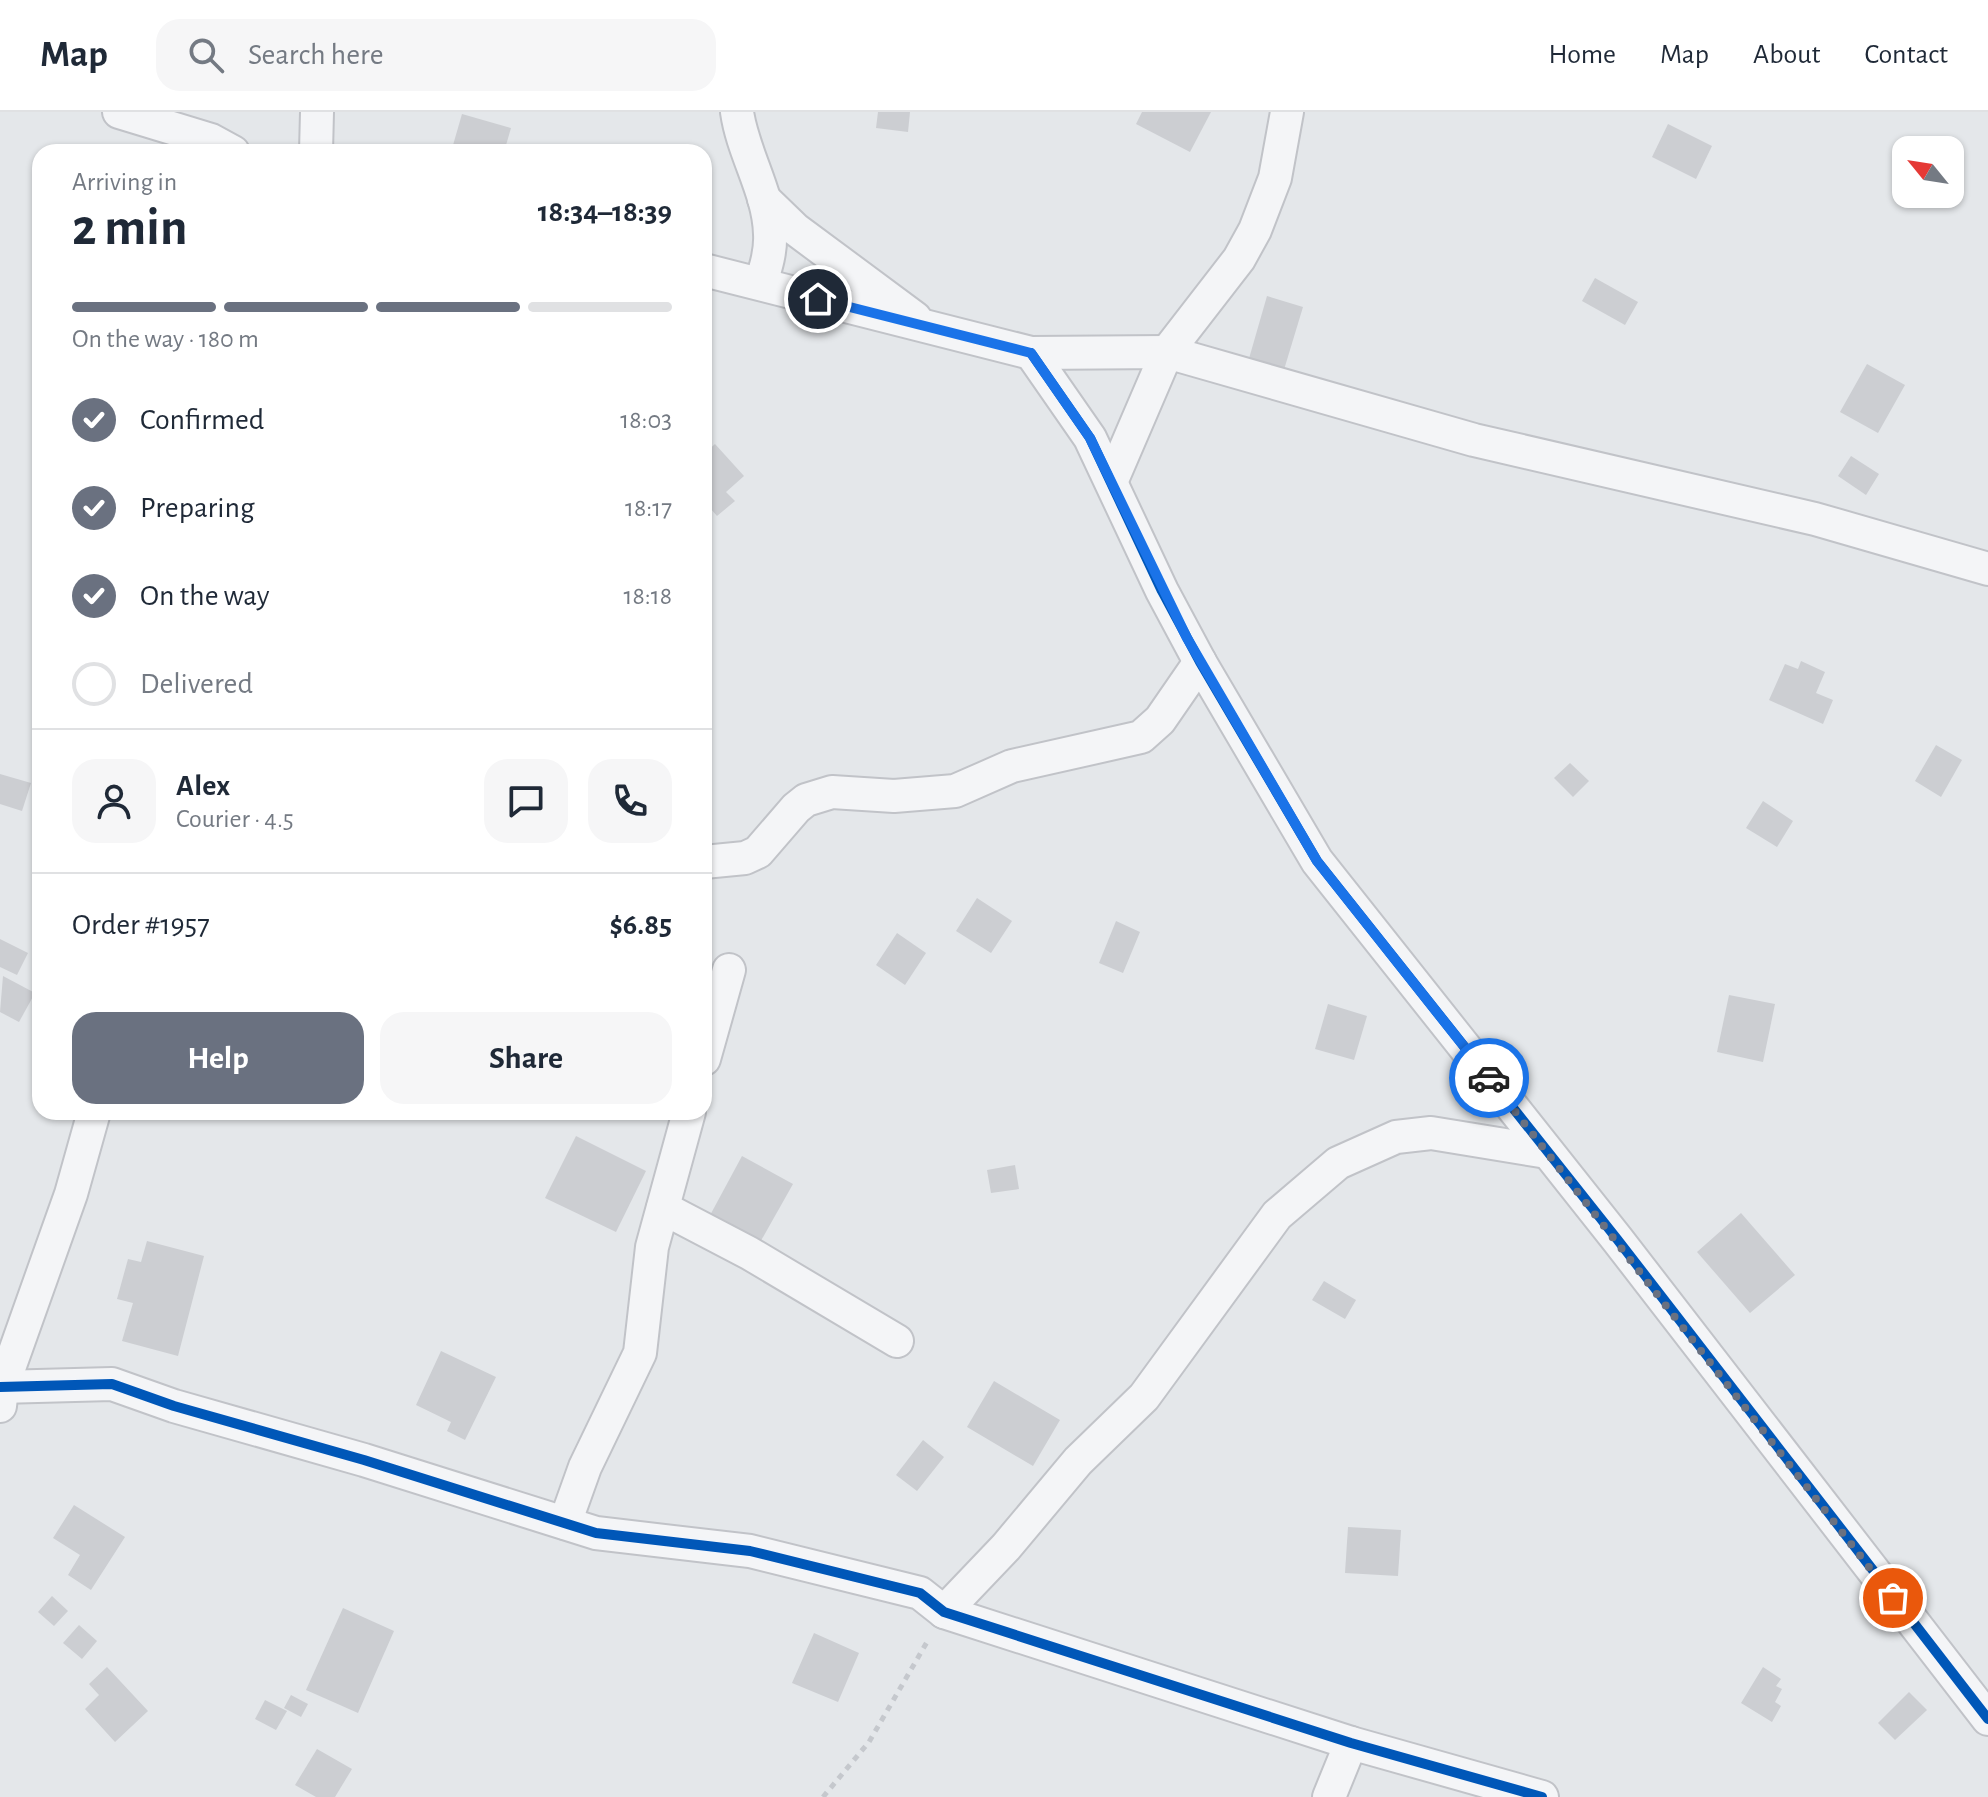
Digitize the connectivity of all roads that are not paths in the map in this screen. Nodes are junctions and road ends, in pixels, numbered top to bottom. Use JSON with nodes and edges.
{"nodes":[{"id":1,"x":119,"y":112,"type":"edge"},
{"id":2,"x":317,"y":112,"type":"edge"},
{"id":3,"x":737,"y":112,"type":"edge"},
{"id":4,"x":1287,"y":112,"type":"edge"},
{"id":5,"x":218,"y":144,"type":"edge"},
{"id":6,"x":316,"y":144,"type":"edge"},
{"id":7,"x":764,"y":199,"type":"junction"},
{"id":8,"x":712,"y":272,"type":"edge"},
{"id":9,"x":761,"y":283,"type":"junction"},
{"id":10,"x":930,"y":330,"type":"junction"},
{"id":11,"x":1167,"y":352,"type":"junction"},
{"id":12,"x":1031,"y":353,"type":"junction"},
{"id":13,"x":1112,"y":480,"type":"junction"},
{"id":14,"x":1988,"y":569,"type":"edge"},
{"id":15,"x":1200,"y":662,"type":"junction"},
{"id":16,"x":712,"y":861,"type":"edge"},
{"id":17,"x":729,"y":970,"type":"dead end"},
{"id":18,"x":712,"y":1031,"type":"edge"},
{"id":19,"x":92,"y":1120,"type":"edge"},
{"id":20,"x":687,"y":1120,"type":"edge"},
{"id":21,"x":1547,"y":1152,"type":"junction"},
{"id":22,"x":663,"y":1208,"type":"junction"},
{"id":23,"x":897,"y":1341,"type":"dead end"},
{"id":24,"x":1,"y":1394,"type":"edge"},
{"id":25,"x":565,"y":1523,"type":"junction"},
{"id":26,"x":944,"y":1612,"type":"junction"},
{"id":27,"x":1988,"y":1719,"type":"edge"},
{"id":28,"x":1351,"y":1743,"type":"junction"},
{"id":29,"x":1329,"y":1797,"type":"edge"},
{"id":30,"x":1542,"y":1797,"type":"edge"}],
"edges":[{"from":1,"to":5,"type":"street"},
{"from":2,"to":6,"type":"street"},
{"from":3,"to":7,"type":"street"},
{"from":4,"to":11,"type":"street"},
{"from":7,"to":9,"type":"street"},
{"from":7,"to":10,"type":"street"},
{"from":8,"to":9,"type":"street"},
{"from":9,"to":10,"type":"street"},
{"from":10,"to":12,"type":"street"},
{"from":11,"to":12,"type":"street"},
{"from":11,"to":13,"type":"street"},
{"from":11,"to":14,"type":"street"},
{"from":12,"to":13,"type":"street"},
{"from":13,"to":15,"type":"street"},
{"from":15,"to":16,"type":"street"},
{"from":15,"to":21,"type":"street"},
{"from":17,"to":18,"type":"street"},
{"from":19,"to":24,"type":"street"},
{"from":20,"to":22,"type":"street"},
{"from":21,"to":26,"type":"street"},
{"from":21,"to":27,"type":"street"},
{"from":22,"to":23,"type":"street"},
{"from":22,"to":25,"type":"street"},
{"from":24,"to":25,"type":"street"},
{"from":25,"to":26,"type":"street"},
{"from":26,"to":28,"type":"street"},
{"from":28,"to":29,"type":"street"},
{"from":28,"to":30,"type":"street"}]}
